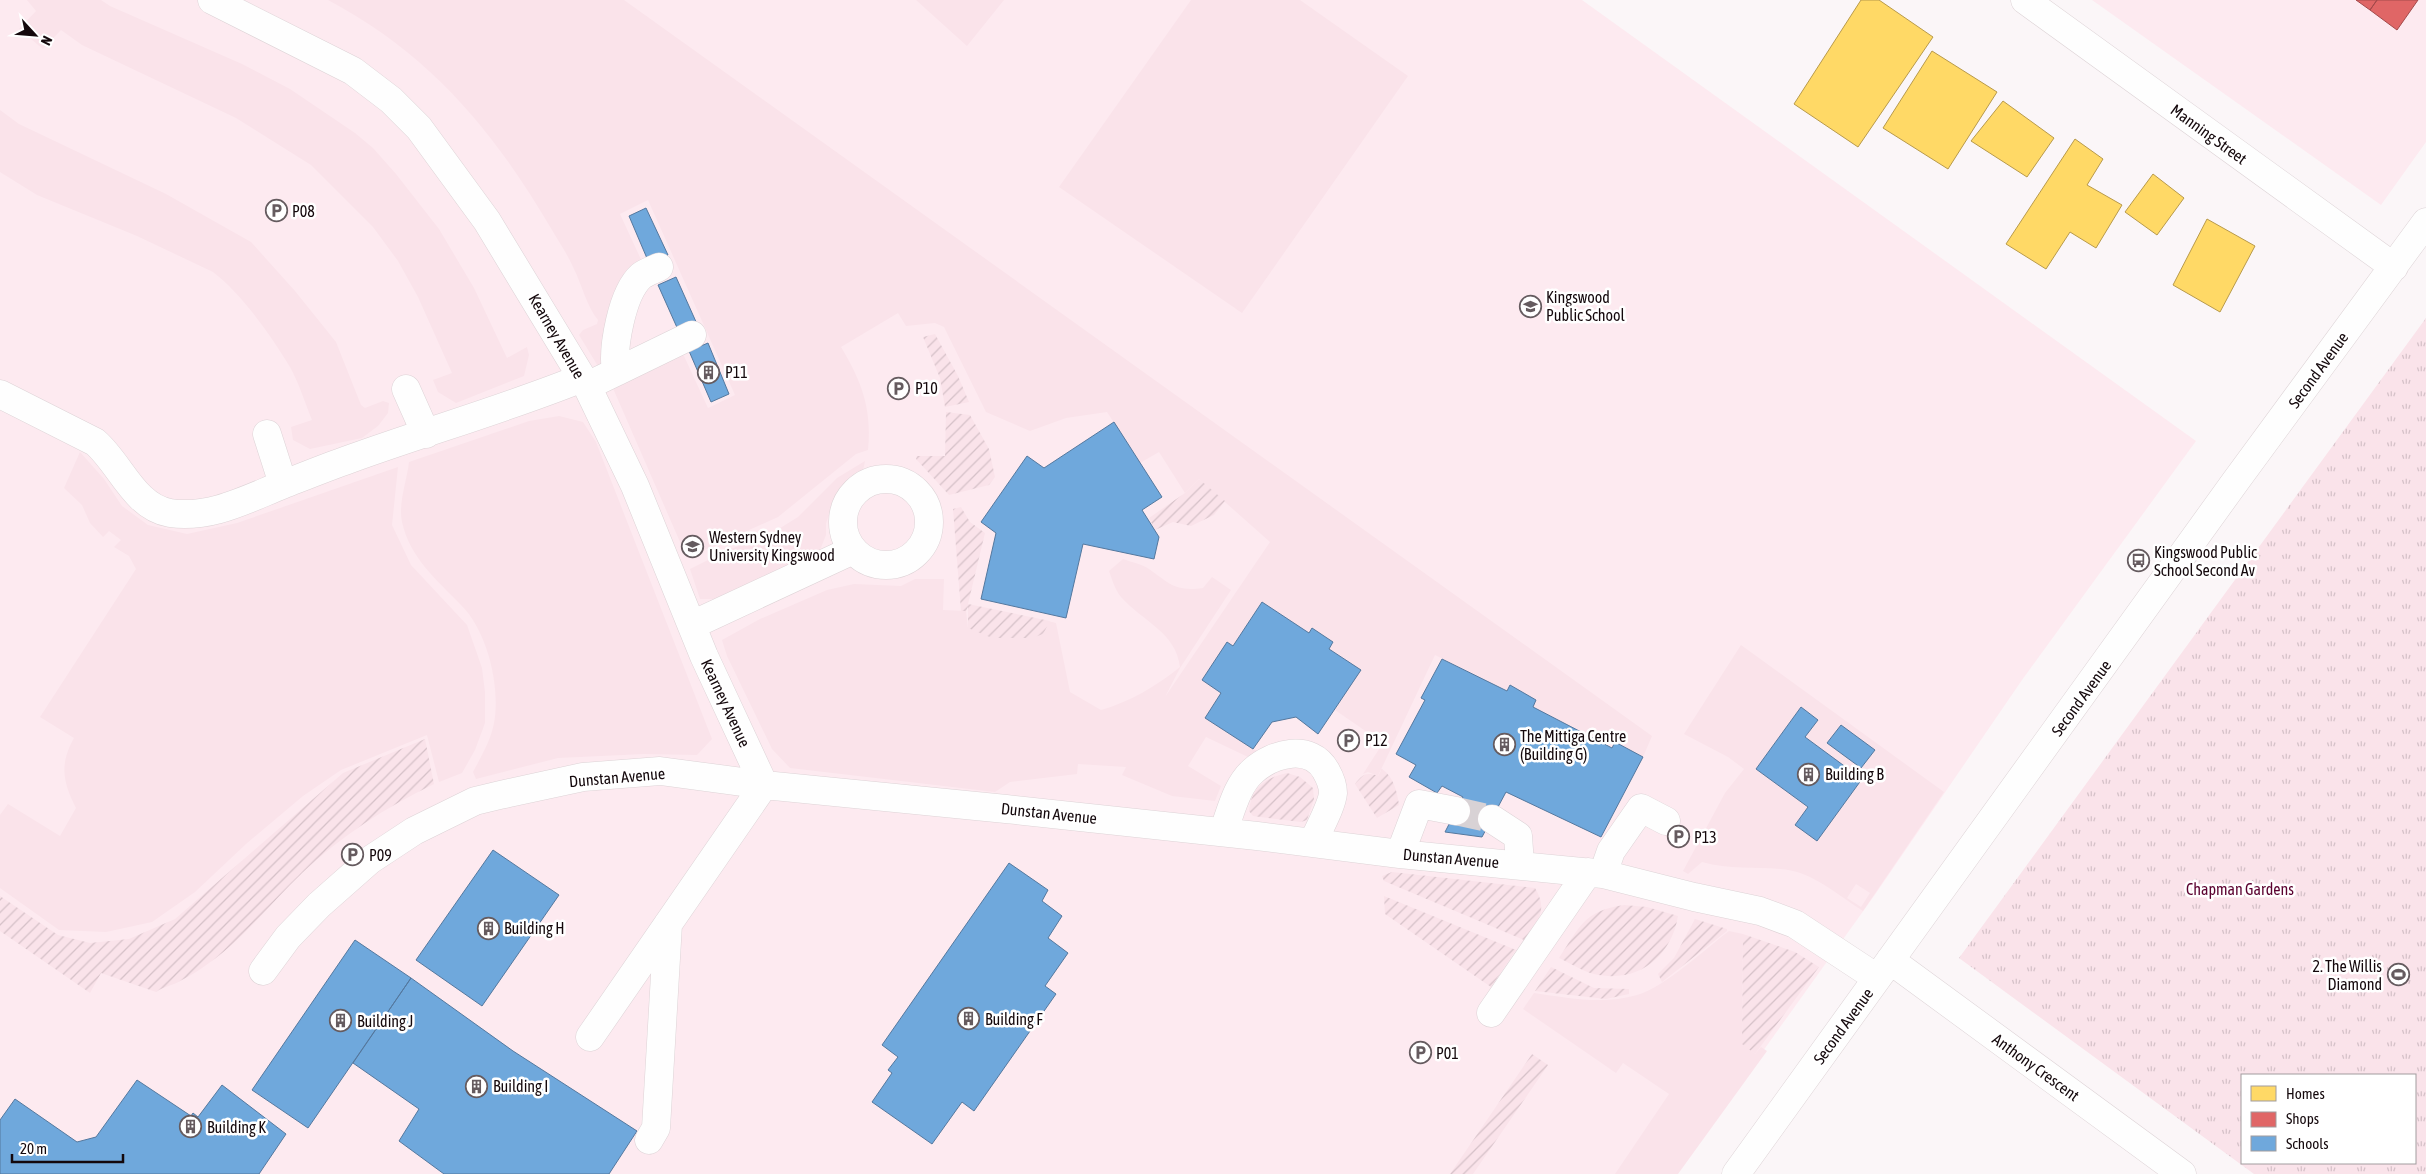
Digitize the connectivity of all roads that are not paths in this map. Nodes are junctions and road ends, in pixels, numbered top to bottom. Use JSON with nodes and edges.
{"nodes":[{"id":1,"x":212,"y":0,"type":"edge"},
{"id":2,"x":2025,"y":0,"type":"edge"},
{"id":3,"x":2426,"y":222,"type":"edge"},
{"id":4,"x":2394,"y":267,"type":"junction"},
{"id":5,"x":661,"y":269,"type":"dead end"},
{"id":6,"x":693,"y":337,"type":"dead end"},
{"id":7,"x":616,"y":372,"type":"junction"},
{"id":8,"x":584,"y":382,"type":"junction"},
{"id":9,"x":406,"y":389,"type":"dead end"},
{"id":10,"x":0,"y":394,"type":"edge"},
{"id":11,"x":267,"y":434,"type":"dead end"},
{"id":12,"x":426,"y":434,"type":"junction"},
{"id":13,"x":283,"y":484,"type":"junction"},
{"id":14,"x":853,"y":550,"type":"dead end"},
{"id":15,"x":692,"y":625,"type":"junction"},
{"id":16,"x":764,"y":785,"type":"junction"},
{"id":17,"x":1456,"y":811,"type":"tunnel mouth"},
{"id":18,"x":1492,"y":819,"type":"tunnel mouth"},
{"id":19,"x":1666,"y":821,"type":"dead end"},
{"id":20,"x":1223,"y":832,"type":"junction"},
{"id":21,"x":1313,"y":843,"type":"junction"},
{"id":22,"x":1400,"y":854,"type":"junction"},
{"id":23,"x":1520,"y":864,"type":"junction"},
{"id":24,"x":1595,"y":873,"type":"junction"},
{"id":25,"x":668,"y":924,"type":"junction"},
{"id":26,"x":1883,"y":969,"type":"junction"},
{"id":27,"x":263,"y":971,"type":"dead end"},
{"id":28,"x":1492,"y":1013,"type":"dead end"},
{"id":29,"x":590,"y":1036,"type":"dead end"},
{"id":30,"x":649,"y":1140,"type":"dead end"},
{"id":31,"x":1736,"y":1174,"type":"edge"},
{"id":32,"x":2182,"y":1174,"type":"edge"}],
"edges":[{"from":1,"to":8,"type":"street","name":"Kearney Avenue"},
{"from":2,"to":4,"type":"street","name":"Manning Street"},
{"from":3,"to":4,"type":"street","name":"Second Avenue"},
{"from":4,"to":26,"type":"street","name":"Second Avenue"},
{"from":5,"to":7,"type":"street"},
{"from":6,"to":7,"type":"street"},
{"from":7,"to":8,"type":"street"},
{"from":8,"to":12,"type":"street"},
{"from":8,"to":15,"type":"street","name":"Kearney Avenue"},
{"from":9,"to":12,"type":"street"},
{"from":10,"to":13,"type":"street"},
{"from":11,"to":13,"type":"street"},
{"from":12,"to":13,"type":"street"},
{"from":14,"to":15,"type":"street"},
{"from":15,"to":16,"type":"street","name":"Kearney Avenue"},
{"from":16,"to":20,"type":"street","name":"Dunstan Avenue"},
{"from":16,"to":25,"type":"street"},
{"from":16,"to":27,"type":"street","name":"Dunstan Avenue"},
{"from":17,"to":22,"type":"street"},
{"from":18,"to":23,"type":"street"},
{"from":19,"to":24,"type":"street"},
{"from":20,"to":21,"type":"street","name":"Dunstan Avenue"},
{"from":20,"to":21,"type":"street"},
{"from":21,"to":22,"type":"street","name":"Dunstan Avenue"},
{"from":22,"to":23,"type":"street","name":"Dunstan Avenue"},
{"from":23,"to":24,"type":"street","name":"Dunstan Avenue"},
{"from":24,"to":26,"type":"street","name":"Dunstan Avenue"},
{"from":24,"to":28,"type":"street"},
{"from":25,"to":29,"type":"street"},
{"from":25,"to":30,"type":"street"},
{"from":26,"to":31,"type":"street","name":"Second Avenue"},
{"from":26,"to":32,"type":"street","name":"Anthony Crescent"}]}
